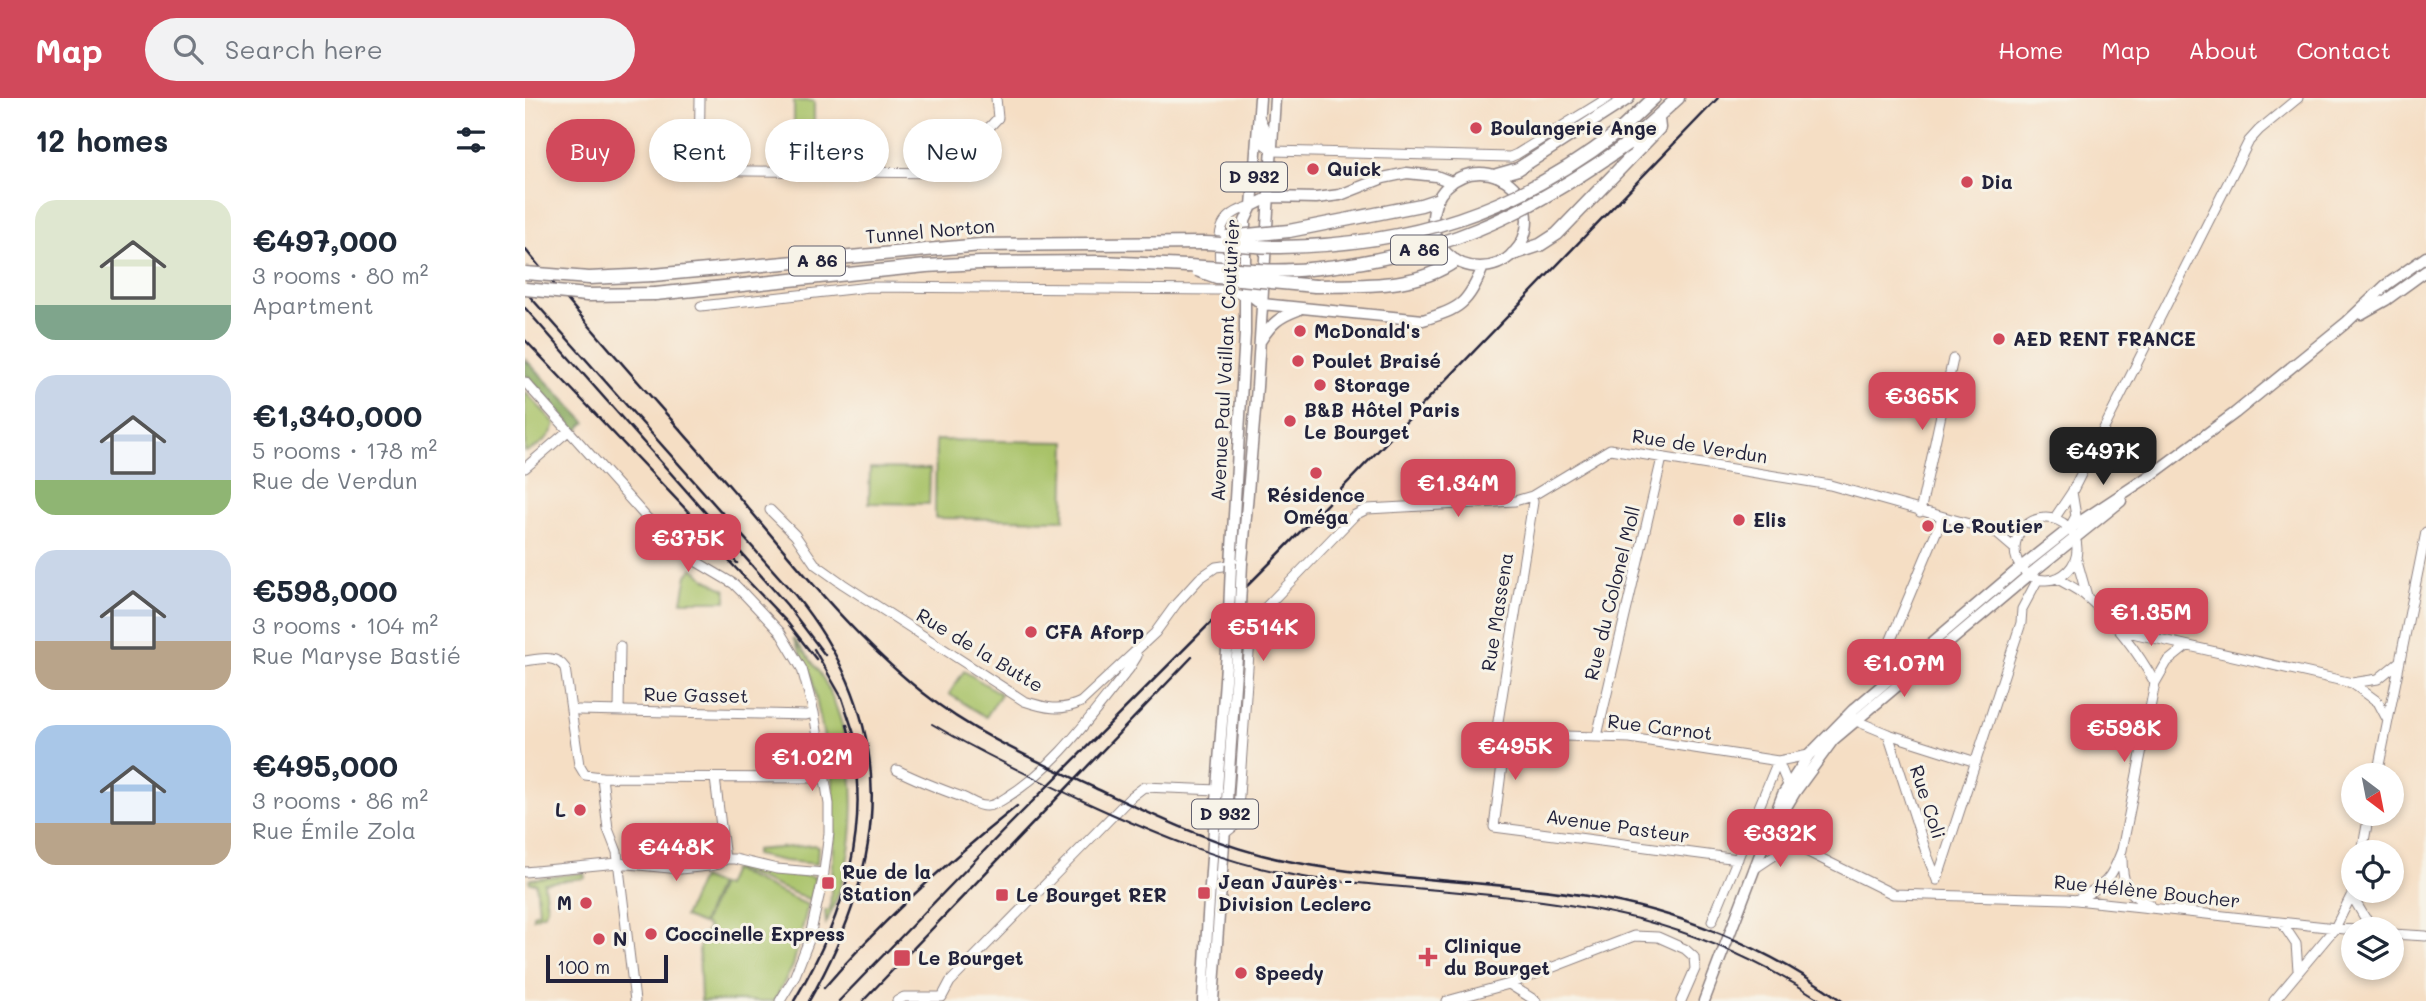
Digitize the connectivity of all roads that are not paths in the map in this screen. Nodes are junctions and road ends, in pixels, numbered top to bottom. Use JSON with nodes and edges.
{"nodes":[{"id":1,"x":700,"y":98,"type":"edge"},
{"id":2,"x":996,"y":98,"type":"edge"},
{"id":3,"x":1260,"y":98,"type":"edge"},
{"id":4,"x":1275,"y":98,"type":"edge"},
{"id":5,"x":1608,"y":98,"type":"edge"},
{"id":6,"x":1628,"y":98,"type":"edge"},
{"id":7,"x":1654,"y":98,"type":"edge"},
{"id":8,"x":1678,"y":98,"type":"edge"},
{"id":9,"x":2298,"y":98,"type":"edge"},
{"id":10,"x":1259,"y":116,"type":"junction"},
{"id":11,"x":700,"y":119,"type":"edge"},
{"id":12,"x":1658,"y":119,"type":"junction"},
{"id":13,"x":1273,"y":151,"type":"junction"},
{"id":14,"x":751,"y":171,"type":"edge"},
{"id":15,"x":1497,"y":175,"type":"junction"},
{"id":16,"x":1451,"y":182,"type":"junction"},
{"id":17,"x":1270,"y":197,"type":"junction"},
{"id":18,"x":1436,"y":200,"type":"junction"},
{"id":19,"x":1252,"y":206,"type":"junction"},
{"id":20,"x":1205,"y":243,"type":"junction"},
{"id":21,"x":1513,"y":254,"type":"junction"},
{"id":22,"x":2426,"y":257,"type":"edge"},
{"id":23,"x":1455,"y":261,"type":"junction"},
{"id":24,"x":1187,"y":266,"type":"junction"},
{"id":25,"x":1483,"y":267,"type":"junction"},
{"id":26,"x":2426,"y":271,"type":"edge"},
{"id":27,"x":525,"y":273,"type":"edge"},
{"id":28,"x":525,"y":289,"type":"edge"},
{"id":29,"x":1220,"y":290,"type":"junction"},
{"id":30,"x":1253,"y":298,"type":"junction"},
{"id":31,"x":701,"y":306,"type":"dead end"},
{"id":32,"x":1303,"y":308,"type":"junction"},
{"id":33,"x":2347,"y":322,"type":"junction"},
{"id":34,"x":1259,"y":343,"type":"junction"},
{"id":35,"x":1953,"y":359,"type":"dead end"},
{"id":36,"x":525,"y":382,"type":"edge"},
{"id":37,"x":568,"y":431,"type":"junction"},
{"id":38,"x":1662,"y":458,"type":"junction"},
{"id":39,"x":526,"y":466,"type":"edge"},
{"id":40,"x":2072,"y":492,"type":"junction"},
{"id":41,"x":1532,"y":496,"type":"junction"},
{"id":42,"x":770,"y":510,"type":"dead end"},
{"id":43,"x":1920,"y":512,"type":"junction"},
{"id":44,"x":1942,"y":518,"type":"junction"},
{"id":45,"x":2054,"y":519,"type":"junction"},
{"id":46,"x":1994,"y":531,"type":"junction"},
{"id":47,"x":2020,"y":532,"type":"junction"},
{"id":48,"x":2426,"y":532,"type":"edge"},
{"id":49,"x":2072,"y":534,"type":"junction"},
{"id":50,"x":2015,"y":549,"type":"junction"},
{"id":51,"x":2076,"y":557,"type":"junction"},
{"id":52,"x":1237,"y":564,"type":"junction"},
{"id":53,"x":2029,"y":574,"type":"junction"},
{"id":54,"x":2056,"y":578,"type":"junction"},
{"id":55,"x":2011,"y":590,"type":"junction"},
{"id":56,"x":2087,"y":596,"type":"junction"},
{"id":57,"x":2022,"y":609,"type":"junction"},
{"id":58,"x":2119,"y":631,"type":"junction"},
{"id":59,"x":1144,"y":644,"type":"junction"},
{"id":60,"x":620,"y":646,"type":"dead end"},
{"id":61,"x":2187,"y":646,"type":"junction"},
{"id":62,"x":525,"y":661,"type":"edge"},
{"id":63,"x":2400,"y":662,"type":"junction"},
{"id":64,"x":1894,"y":675,"type":"junction"},
{"id":65,"x":2155,"y":683,"type":"junction"},
{"id":66,"x":2352,"y":683,"type":"junction"},
{"id":67,"x":578,"y":710,"type":"dead end"},
{"id":68,"x":619,"y":710,"type":"junction"},
{"id":69,"x":814,"y":713,"type":"junction"},
{"id":70,"x":2388,"y":719,"type":"junction"},
{"id":71,"x":1854,"y":720,"type":"junction"},
{"id":72,"x":1501,"y":734,"type":"junction"},
{"id":73,"x":1888,"y":734,"type":"junction"},
{"id":74,"x":1597,"y":736,"type":"junction"},
{"id":75,"x":1809,"y":755,"type":"junction"},
{"id":76,"x":1778,"y":761,"type":"junction"},
{"id":77,"x":1976,"y":762,"type":"junction"},
{"id":78,"x":2379,"y":763,"type":"edge"},
{"id":79,"x":897,"y":770,"type":"dead end"},
{"id":80,"x":602,"y":777,"type":"junction"},
{"id":81,"x":715,"y":778,"type":"junction"},
{"id":82,"x":824,"y":778,"type":"junction"},
{"id":83,"x":1788,"y":785,"type":"junction"},
{"id":84,"x":1217,"y":790,"type":"junction"},
{"id":85,"x":1494,"y":827,"type":"joint"},
{"id":86,"x":1224,"y":834,"type":"junction"},
{"id":87,"x":1766,"y":839,"type":"junction"},
{"id":88,"x":1790,"y":845,"type":"junction"},
{"id":89,"x":2122,"y":850,"type":"junction"},
{"id":90,"x":725,"y":859,"type":"junction"},
{"id":91,"x":1738,"y":859,"type":"junction"},
{"id":92,"x":618,"y":863,"type":"junction"},
{"id":93,"x":1754,"y":869,"type":"junction"},
{"id":94,"x":525,"y":872,"type":"edge"},
{"id":95,"x":824,"y":873,"type":"junction"},
{"id":96,"x":2076,"y":900,"type":"junction"},
{"id":97,"x":2348,"y":903,"type":"edge"},
{"id":98,"x":2164,"y":909,"type":"junction"},
{"id":99,"x":1712,"y":921,"type":"dead end"},
{"id":100,"x":2282,"y":923,"type":"junction"},
{"id":101,"x":2335,"y":928,"type":"junction"},
{"id":102,"x":2341,"y":929,"type":"edge"},
{"id":103,"x":2404,"y":935,"type":"edge"},
{"id":104,"x":2426,"y":936,"type":"edge"},
{"id":105,"x":2298,"y":970,"type":"junction"},
{"id":106,"x":1509,"y":984,"type":"junction"},
{"id":107,"x":1468,"y":998,"type":"edge"},
{"id":108,"x":900,"y":999,"type":"edge"},
{"id":109,"x":944,"y":999,"type":"edge"},
{"id":110,"x":635,"y":1001,"type":"edge"},
{"id":111,"x":780,"y":1001,"type":"edge"},
{"id":112,"x":1203,"y":1001,"type":"edge"},
{"id":113,"x":1213,"y":1001,"type":"edge"},
{"id":114,"x":1447,"y":1001,"type":"edge"},
{"id":115,"x":1537,"y":1001,"type":"edge"},
{"id":116,"x":1681,"y":1001,"type":"edge"},
{"id":117,"x":1704,"y":1001,"type":"edge"},
{"id":118,"x":2274,"y":1001,"type":"edge"}],
"edges":[{"from":1,"to":11,"type":"street"},
{"from":2,"to":14,"type":"street"},
{"from":3,"to":10,"type":"main road","name":"Avenue Paul Vaillant Couturier","number":"D 932"},
{"from":4,"to":13,"type":"main road","name":"Avenue Paul Vaillant Couturier","number":"D 932"},
{"from":5,"to":13,"type":"street"},
{"from":6,"to":15,"type":"highway"},
{"from":7,"to":20,"type":"highway","number":"A 86","bridge":true},
{"from":8,"to":12,"type":"highway","number":"A 86"},
{"from":9,"to":40,"type":"street"},
{"from":10,"to":13,"type":"street","name":"Avenue Paul Vaillant Couturier"},
{"from":10,"to":19,"type":"main road","name":"Avenue Paul Vaillant Couturier","number":"D 932"},
{"from":12,"to":21,"type":"highway"},
{"from":12,"to":24,"type":"highway","number":"A 86","bridge":true},
{"from":13,"to":17,"type":"main road","name":"Avenue Paul Vaillant Couturier","number":"D 932"},
{"from":15,"to":16,"type":"main road"},
{"from":15,"to":21,"type":"main road"},
{"from":16,"to":17,"type":"main road"},
{"from":16,"to":18,"type":"main road"},
{"from":17,"to":19,"type":"main road"},
{"from":17,"to":30,"type":"main road","name":"Avenue Paul Vaillant Couturier","number":"D 932"},
{"from":18,"to":20,"type":"highway","bridge":true},
{"from":18,"to":23,"type":"main road"},
{"from":19,"to":29,"type":"street"},
{"from":19,"to":30,"type":"main road","name":"Avenue Paul Vaillant Couturier","number":"D 932"},
{"from":20,"to":27,"type":"highway","name":"Tunnel Norton","number":"A 86","bridge":true},
{"from":21,"to":25,"type":"main road"},
{"from":22,"to":33,"type":"main road"},
{"from":23,"to":24,"type":"highway","bridge":true},
{"from":23,"to":25,"type":"main road"},
{"from":24,"to":28,"type":"highway","name":"Tunnel Norton","number":"A 86","bridge":true},
{"from":25,"to":32,"type":"main road"},
{"from":26,"to":33,"type":"main road"},
{"from":29,"to":30,"type":"street"},
{"from":29,"to":31,"type":"street"},
{"from":30,"to":32,"type":"main road"},
{"from":30,"to":34,"type":"main road","name":"Avenue Paul Vaillant Couturier","number":"D 932"},
{"from":30,"to":52,"type":"main road","name":"Avenue Paul Vaillant Couturier","number":"D 932"},
{"from":32,"to":34,"type":"main road"},
{"from":33,"to":49,"type":"main road"},
{"from":34,"to":52,"type":"main road","name":"Avenue Paul Vaillant Couturier","number":"D 932"},
{"from":35,"to":43,"type":"street"},
{"from":36,"to":37,"type":"street"},
{"from":37,"to":39,"type":"street"},
{"from":37,"to":69,"type":"street"},
{"from":38,"to":41,"type":"street","name":"Rue de Verdun"},
{"from":38,"to":43,"type":"street","name":"Rue de Verdun"},
{"from":38,"to":74,"type":"street","name":"Rue du Colonel Moll"},
{"from":40,"to":45,"type":"street"},
{"from":40,"to":49,"type":"street"},
{"from":41,"to":72,"type":"street","name":"Rue Massena"},
{"from":41,"to":86,"type":"street","name":"Rue de Verdun"},
{"from":42,"to":59,"type":"street","name":"Rue de la Butte"},
{"from":43,"to":44,"type":"street","name":"Rue de Verdun"},
{"from":44,"to":46,"type":"street","name":"Rue de Verdun"},
{"from":44,"to":64,"type":"street"},
{"from":45,"to":47,"type":"street"},
{"from":45,"to":49,"type":"street"},
{"from":46,"to":47,"type":"street","name":"Rue de Verdun"},
{"from":46,"to":50,"type":"street","name":"Rue de Verdun"},
{"from":47,"to":50,"type":"street"},
{"from":48,"to":63,"type":"street"},
{"from":49,"to":51,"type":"street"},
{"from":49,"to":53,"type":"main road"},
{"from":50,"to":53,"type":"street"},
{"from":51,"to":54,"type":"street"},
{"from":51,"to":56,"type":"street"},
{"from":52,"to":59,"type":"street","name":"Rue de la Butte"},
{"from":52,"to":84,"type":"main road","number":"D 932","bridge":true},
{"from":52,"to":86,"type":"main road","number":"D 932","bridge":true},
{"from":53,"to":54,"type":"street"},
{"from":53,"to":55,"type":"main road"},
{"from":53,"to":57,"type":"street"},
{"from":53,"to":64,"type":"main road"},
{"from":54,"to":56,"type":"street"},
{"from":55,"to":57,"type":"street"},
{"from":55,"to":71,"type":"main road"},
{"from":56,"to":58,"type":"street"},
{"from":57,"to":77,"type":"street"},
{"from":58,"to":61,"type":"street"},
{"from":58,"to":65,"type":"street"},
{"from":59,"to":79,"type":"street"},
{"from":60,"to":68,"type":"street"},
{"from":61,"to":65,"type":"street"},
{"from":61,"to":66,"type":"street"},
{"from":62,"to":80,"type":"street"},
{"from":63,"to":66,"type":"street"},
{"from":63,"to":70,"type":"street"},
{"from":64,"to":75,"type":"main road"},
{"from":65,"to":89,"type":"street"},
{"from":66,"to":70,"type":"street"},
{"from":67,"to":68,"type":"street","name":"Rue Gasset"},
{"from":68,"to":69,"type":"street","name":"Rue Gasset"},
{"from":69,"to":82,"type":"street"},
{"from":70,"to":78,"type":"street"},
{"from":71,"to":73,"type":"street"},
{"from":71,"to":87,"type":"main road"},
{"from":72,"to":74,"type":"street","name":"Rue Carnot"},
{"from":72,"to":85,"type":"street","name":"Rue Massena"},
{"from":73,"to":77,"type":"street"},
{"from":73,"to":77,"type":"street","name":"Rue Coli"},
{"from":74,"to":76,"type":"street","name":"Rue Carnot"},
{"from":75,"to":76,"type":"street","name":"Rue Carnot"},
{"from":75,"to":83,"type":"main road"},
{"from":76,"to":83,"type":"street"},
{"from":76,"to":91,"type":"street"},
{"from":80,"to":81,"type":"street"},
{"from":80,"to":92,"type":"street"},
{"from":81,"to":82,"type":"street"},
{"from":81,"to":90,"type":"street"},
{"from":82,"to":95,"type":"street"},
{"from":83,"to":87,"type":"main road"},
{"from":84,"to":109,"type":"street"},
{"from":84,"to":112,"type":"main road","number":"D 932"},
{"from":85,"to":91,"type":"street","name":"Avenue Pasteur"},
{"from":86,"to":113,"type":"main road","number":"D 932"},
{"from":87,"to":88,"type":"street","name":"Rue Hélène Boucher"},
{"from":87,"to":93,"type":"main road"},
{"from":88,"to":93,"type":"street"},
{"from":88,"to":96,"type":"street","name":"Rue Hélène Boucher"},
{"from":89,"to":96,"type":"street"},
{"from":89,"to":98,"type":"street"},
{"from":90,"to":92,"type":"street"},
{"from":90,"to":95,"type":"street"},
{"from":91,"to":99,"type":"street"},
{"from":92,"to":94,"type":"street"},
{"from":92,"to":110,"type":"street"},
{"from":93,"to":117,"type":"main road"},
{"from":95,"to":111,"type":"street"},
{"from":96,"to":98,"type":"street","name":"Rue Hélène Boucher"},
{"from":97,"to":101,"type":"street"},
{"from":98,"to":100,"type":"street","name":"Rue Hélène Boucher"},
{"from":100,"to":101,"type":"street","name":"Rue Hélène Boucher"},
{"from":100,"to":105,"type":"street"},
{"from":101,"to":102,"type":"street","name":"Rue Hélène Boucher"},
{"from":101,"to":105,"type":"street"},
{"from":103,"to":104,"type":"street"},
{"from":105,"to":118,"type":"street"},
{"from":106,"to":107,"type":"street"},
{"from":106,"to":115,"type":"street"},
{"from":106,"to":116,"type":"street"},
{"from":107,"to":114,"type":"street"},
{"from":108,"to":109,"type":"street"}]}
